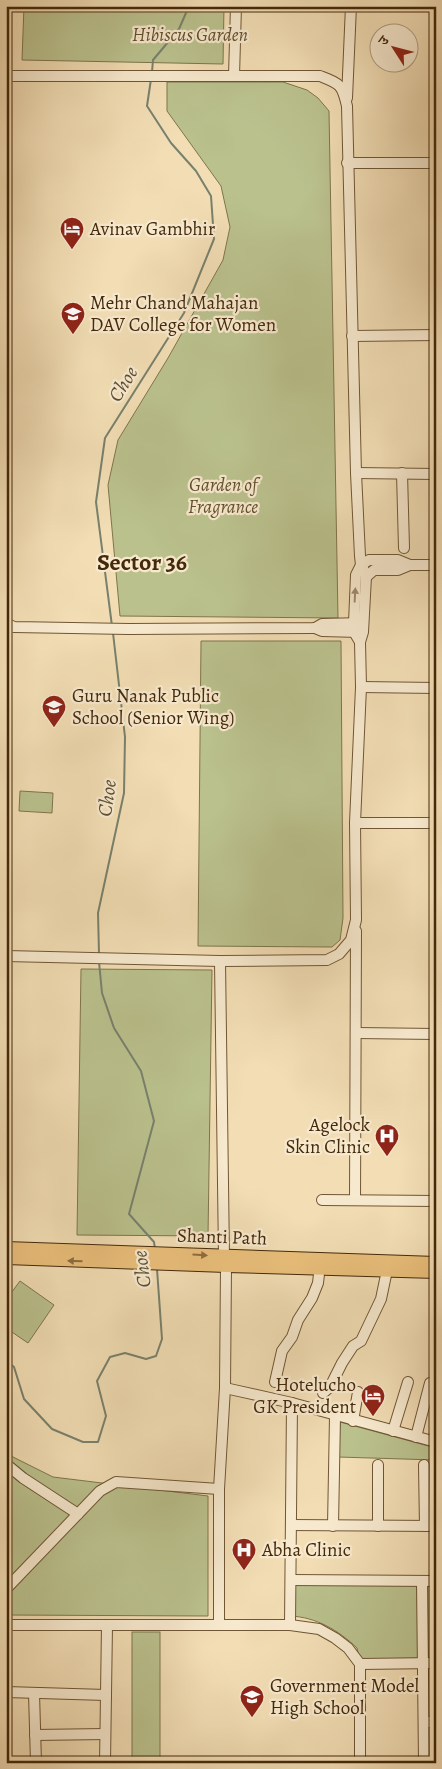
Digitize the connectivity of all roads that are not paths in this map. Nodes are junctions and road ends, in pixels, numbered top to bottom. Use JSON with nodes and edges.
{"nodes":[{"id":1,"x":236,"y":6,"type":"edge"},
{"id":2,"x":351,"y":6,"type":"edge"},
{"id":3,"x":431,"y":6,"type":"edge"},
{"id":4,"x":436,"y":6,"type":"edge"},
{"id":5,"x":6,"y":76,"type":"edge"},
{"id":6,"x":234,"y":76,"type":"junction"},
{"id":7,"x":347,"y":106,"type":"junction"},
{"id":8,"x":347,"y":163,"type":"junction"},
{"id":9,"x":436,"y":163,"type":"edge"},
{"id":10,"x":436,"y":335,"type":"edge"},
{"id":11,"x":352,"y":336,"type":"junction"},
{"id":12,"x":402,"y":473,"type":"junction"},
{"id":13,"x":356,"y":474,"type":"junction"},
{"id":14,"x":436,"y":474,"type":"edge"},
{"id":15,"x":404,"y":548,"type":"dead end"},
{"id":16,"x":436,"y":564,"type":"edge"},
{"id":17,"x":361,"y":565,"type":"junction"},
{"id":18,"x":410,"y":565,"type":"junction"},
{"id":19,"x":367,"y":576,"type":"junction"},
{"id":20,"x":9,"y":627,"type":"edge"},
{"id":21,"x":358,"y":628,"type":"junction"},
{"id":22,"x":361,"y":687,"type":"junction"},
{"id":23,"x":436,"y":688,"type":"edge"},
{"id":24,"x":355,"y":823,"type":"junction"},
{"id":25,"x":436,"y":823,"type":"edge"},
{"id":26,"x":356,"y":920,"type":"junction"},
{"id":27,"x":6,"y":956,"type":"edge"},
{"id":28,"x":220,"y":961,"type":"junction"},
{"id":29,"x":357,"y":1033,"type":"junction"},
{"id":30,"x":436,"y":1034,"type":"edge"},
{"id":31,"x":322,"y":1200,"type":"dead end"},
{"id":32,"x":355,"y":1200,"type":"junction"},
{"id":33,"x":436,"y":1201,"type":"edge"},
{"id":34,"x":6,"y":1248,"type":"edge"},
{"id":35,"x":123,"y":1257,"type":"junction"},
{"id":36,"x":6,"y":1258,"type":"edge"},
{"id":37,"x":225,"y":1262,"type":"junction"},
{"id":38,"x":436,"y":1263,"type":"edge"},
{"id":39,"x":436,"y":1272,"type":"edge"},
{"id":40,"x":319,"y":1274,"type":"dead end"},
{"id":41,"x":386,"y":1275,"type":"dead end"},
{"id":42,"x":274,"y":1382,"type":"dead end"},
{"id":43,"x":408,"y":1382,"type":"dead end"},
{"id":44,"x":430,"y":1383,"type":"dead end"},
{"id":45,"x":225,"y":1388,"type":"junction"},
{"id":46,"x":358,"y":1392,"type":"dead end"},
{"id":47,"x":322,"y":1393,"type":"dead end"},
{"id":48,"x":292,"y":1403,"type":"junction"},
{"id":49,"x":335,"y":1416,"type":"junction"},
{"id":50,"x":353,"y":1420,"type":"junction"},
{"id":51,"x":394,"y":1431,"type":"junction"},
{"id":52,"x":416,"y":1437,"type":"junction"},
{"id":53,"x":436,"y":1442,"type":"edge"},
{"id":54,"x":6,"y":1464,"type":"edge"},
{"id":55,"x":378,"y":1464,"type":"dead end"},
{"id":56,"x":424,"y":1465,"type":"dead end"},
{"id":57,"x":219,"y":1489,"type":"junction"},
{"id":58,"x":78,"y":1514,"type":"junction"},
{"id":59,"x":291,"y":1526,"type":"junction"},
{"id":60,"x":333,"y":1526,"type":"junction"},
{"id":61,"x":378,"y":1526,"type":"junction"},
{"id":62,"x":425,"y":1526,"type":"junction"},
{"id":63,"x":436,"y":1526,"type":"edge"},
{"id":64,"x":291,"y":1580,"type":"junction"},
{"id":65,"x":422,"y":1581,"type":"junction"},
{"id":66,"x":436,"y":1581,"type":"edge"},
{"id":67,"x":6,"y":1589,"type":"edge"},
{"id":68,"x":107,"y":1625,"type":"junction"},
{"id":69,"x":219,"y":1625,"type":"junction"},
{"id":70,"x":290,"y":1625,"type":"junction"},
{"id":71,"x":6,"y":1627,"type":"edge"},
{"id":72,"x":423,"y":1662,"type":"junction"},
{"id":73,"x":436,"y":1663,"type":"edge"},
{"id":74,"x":360,"y":1664,"type":"junction"},
{"id":75,"x":6,"y":1692,"type":"edge"},
{"id":76,"x":34,"y":1693,"type":"junction"},
{"id":77,"x":106,"y":1695,"type":"junction"},
{"id":78,"x":424,"y":1722,"type":"junction"},
{"id":79,"x":436,"y":1722,"type":"edge"},
{"id":80,"x":105,"y":1734,"type":"junction"},
{"id":81,"x":36,"y":1735,"type":"junction"},
{"id":82,"x":36,"y":1763,"type":"edge"},
{"id":83,"x":105,"y":1763,"type":"edge"},
{"id":84,"x":360,"y":1763,"type":"edge"},
{"id":85,"x":424,"y":1763,"type":"edge"}],
"edges":[{"from":1,"to":6,"type":"street"},
{"from":2,"to":7,"type":"street"},
{"from":3,"to":4,"type":"street"},
{"from":5,"to":6,"type":"street"},
{"from":6,"to":7,"type":"street"},
{"from":7,"to":8,"type":"street"},
{"from":8,"to":9,"type":"street"},
{"from":8,"to":11,"type":"street"},
{"from":10,"to":11,"type":"street"},
{"from":11,"to":13,"type":"street"},
{"from":12,"to":13,"type":"street"},
{"from":12,"to":14,"type":"street"},
{"from":12,"to":15,"type":"street"},
{"from":13,"to":17,"type":"street"},
{"from":16,"to":18,"type":"street"},
{"from":17,"to":18,"type":"street"},
{"from":17,"to":19,"type":"street"},
{"from":21,"to":17,"type":"street","one_way":true},
{"from":18,"to":19,"type":"street"},
{"from":19,"to":21,"type":"street"},
{"from":20,"to":21,"type":"street"},
{"from":21,"to":22,"type":"street"},
{"from":22,"to":23,"type":"street"},
{"from":22,"to":24,"type":"street"},
{"from":24,"to":25,"type":"street"},
{"from":24,"to":26,"type":"street"},
{"from":26,"to":28,"type":"street"},
{"from":26,"to":29,"type":"street"},
{"from":27,"to":28,"type":"street"},
{"from":28,"to":37,"type":"street"},
{"from":29,"to":30,"type":"street"},
{"from":29,"to":32,"type":"street"},
{"from":31,"to":32,"type":"street"},
{"from":32,"to":33,"type":"street"},
{"from":34,"to":35,"type":"main road","name":"Shanti Path"},
{"from":35,"to":36,"type":"main road","name":"Shanti Path","one_way":true},
{"from":35,"to":37,"type":"main road","name":"Shanti Path"},
{"from":37,"to":38,"type":"main road","name":"Shanti Path"},
{"from":37,"to":39,"type":"main road","name":"Shanti Path"},
{"from":37,"to":45,"type":"street"},
{"from":40,"to":42,"type":"street"},
{"from":41,"to":47,"type":"street"},
{"from":43,"to":51,"type":"street"},
{"from":44,"to":52,"type":"street"},
{"from":45,"to":48,"type":"street"},
{"from":45,"to":57,"type":"street"},
{"from":46,"to":50,"type":"street"},
{"from":48,"to":49,"type":"street"},
{"from":48,"to":59,"type":"street"},
{"from":49,"to":50,"type":"street"},
{"from":49,"to":60,"type":"street"},
{"from":50,"to":51,"type":"street"},
{"from":51,"to":52,"type":"street"},
{"from":52,"to":53,"type":"street"},
{"from":54,"to":58,"type":"street"},
{"from":55,"to":61,"type":"street"},
{"from":56,"to":62,"type":"street"},
{"from":57,"to":58,"type":"street"},
{"from":57,"to":69,"type":"street"},
{"from":58,"to":67,"type":"street"},
{"from":59,"to":60,"type":"street"},
{"from":59,"to":64,"type":"street"},
{"from":60,"to":61,"type":"street"},
{"from":61,"to":62,"type":"street"},
{"from":62,"to":63,"type":"street"},
{"from":64,"to":65,"type":"street"},
{"from":64,"to":70,"type":"street"},
{"from":65,"to":66,"type":"street"},
{"from":65,"to":72,"type":"street"},
{"from":68,"to":69,"type":"street"},
{"from":68,"to":71,"type":"street"},
{"from":68,"to":77,"type":"street"},
{"from":69,"to":70,"type":"street"},
{"from":70,"to":74,"type":"street"},
{"from":72,"to":73,"type":"street"},
{"from":72,"to":74,"type":"street"},
{"from":72,"to":78,"type":"street"},
{"from":74,"to":84,"type":"street"},
{"from":75,"to":76,"type":"street"},
{"from":76,"to":77,"type":"street"},
{"from":76,"to":81,"type":"street"},
{"from":77,"to":80,"type":"street"},
{"from":78,"to":79,"type":"street"},
{"from":78,"to":85,"type":"street"},
{"from":80,"to":81,"type":"street"},
{"from":80,"to":83,"type":"street"},
{"from":81,"to":82,"type":"street"}]}
